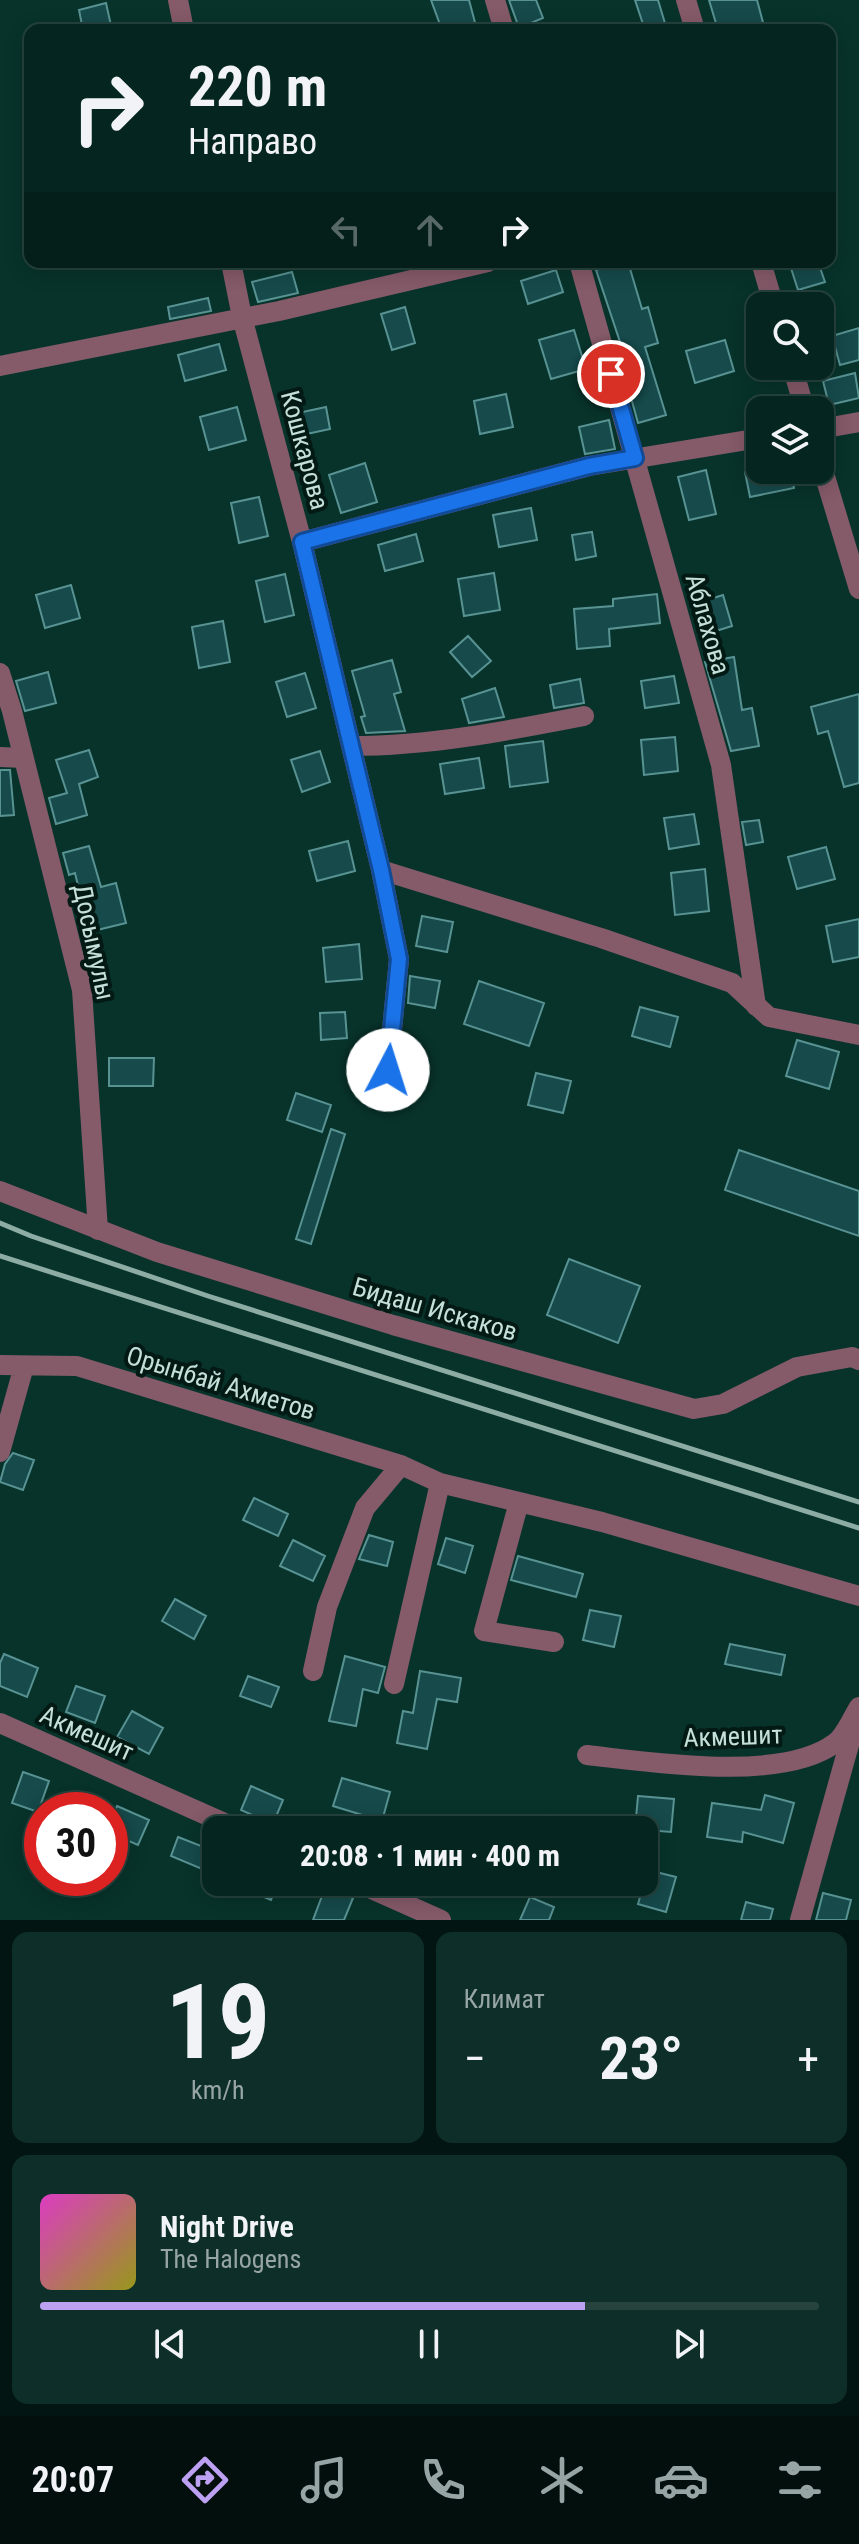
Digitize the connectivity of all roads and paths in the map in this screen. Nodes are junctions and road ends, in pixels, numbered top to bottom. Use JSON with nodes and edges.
{"nodes":[{"id":1,"x":178,"y":0,"type":"edge"},
{"id":2,"x":495,"y":0,"type":"edge"},
{"id":3,"x":686,"y":0,"type":"edge"},
{"id":4,"x":183,"y":24,"type":"edge"},
{"id":5,"x":502,"y":24,"type":"edge"},
{"id":6,"x":693,"y":24,"type":"edge"},
{"id":7,"x":232,"y":268,"type":"edge"},
{"id":8,"x":462,"y":268,"type":"edge"},
{"id":9,"x":581,"y":268,"type":"edge"},
{"id":10,"x":763,"y":268,"type":"edge"},
{"id":11,"x":770,"y":292,"type":"edge"},
{"id":12,"x":242,"y":317,"type":"junction"},
{"id":13,"x":0,"y":366,"type":"edge"},
{"id":14,"x":859,"y":422,"type":"edge"},
{"id":15,"x":834,"y":426,"type":"edge"},
{"id":16,"x":746,"y":440,"type":"edge"},
{"id":17,"x":635,"y":458,"type":"junction"},
{"id":18,"x":827,"y":484,"type":"edge"},
{"id":19,"x":302,"y":542,"type":"junction"},
{"id":20,"x":859,"y":589,"type":"edge"},
{"id":21,"x":0,"y":673,"type":"edge"},
{"id":22,"x":584,"y":716,"type":"dead end"},
{"id":23,"x":351,"y":746,"type":"junction"},
{"id":24,"x":0,"y":757,"type":"edge"},
{"id":25,"x":24,"y":758,"type":"junction"},
{"id":26,"x":381,"y":870,"type":"junction"},
{"id":27,"x":756,"y":1006,"type":"junction"},
{"id":28,"x":859,"y":1035,"type":"edge"},
{"id":29,"x":388,"y":1070,"type":"dead end"},
{"id":30,"x":0,"y":1191,"type":"edge"},
{"id":31,"x":98,"y":1230,"type":"junction"},
{"id":32,"x":859,"y":1360,"type":"edge"},
{"id":33,"x":0,"y":1365,"type":"edge"},
{"id":34,"x":24,"y":1366,"type":"junction"},
{"id":35,"x":0,"y":1452,"type":"edge"},
{"id":36,"x":401,"y":1465,"type":"junction"},
{"id":37,"x":440,"y":1483,"type":"junction"},
{"id":38,"x":519,"y":1502,"type":"junction"},
{"id":39,"x":859,"y":1596,"type":"edge"},
{"id":40,"x":554,"y":1642,"type":"dead end"},
{"id":41,"x":313,"y":1671,"type":"dead end"},
{"id":42,"x":394,"y":1684,"type":"dead end"},
{"id":43,"x":859,"y":1708,"type":"edge"},
{"id":44,"x":0,"y":1723,"type":"edge"},
{"id":45,"x":587,"y":1755,"type":"dead end"},
{"id":46,"x":209,"y":1816,"type":"edge"},
{"id":47,"x":387,"y":1896,"type":"edge"},
{"id":48,"x":441,"y":1920,"type":"edge"},
{"id":49,"x":800,"y":1920,"type":"edge"}],
"edges":[{"from":1,"to":4,"type":"street"},
{"from":2,"to":5,"type":"street"},
{"from":3,"to":6,"type":"street"},
{"from":7,"to":12,"type":"street","name":"Кошкарова"},
{"from":8,"to":12,"type":"street"},
{"from":9,"to":17,"type":"street","name":"Аблахова"},
{"from":10,"to":11,"type":"street"},
{"from":12,"to":13,"type":"street"},
{"from":12,"to":19,"type":"street","name":"Кошкарова"},
{"from":14,"to":15,"type":"street"},
{"from":16,"to":17,"type":"street"},
{"from":17,"to":19,"type":"street"},
{"from":17,"to":27,"type":"street","name":"Аблахова"},
{"from":18,"to":20,"type":"street"},
{"from":19,"to":23,"type":"street","name":"Кошкарова"},
{"from":21,"to":25,"type":"street","name":"Досымулы"},
{"from":22,"to":23,"type":"street"},
{"from":23,"to":26,"type":"street","name":"Кошкарова"},
{"from":24,"to":25,"type":"street"},
{"from":25,"to":31,"type":"street","name":"Досымулы"},
{"from":26,"to":27,"type":"street"},
{"from":26,"to":29,"type":"street","name":"Кошкарова"},
{"from":27,"to":28,"type":"street"},
{"from":30,"to":31,"type":"street","name":"Бидаш Искаков"},
{"from":31,"to":32,"type":"street","name":"Бидаш Искаков"},
{"from":33,"to":34,"type":"street","name":"Орынбай Ахметов"},
{"from":34,"to":35,"type":"street"},
{"from":34,"to":36,"type":"street","name":"Орынбай Ахметов"},
{"from":36,"to":37,"type":"street","name":"Орынбай Ахметов"},
{"from":36,"to":41,"type":"street"},
{"from":37,"to":38,"type":"street","name":"Орынбай Ахметов"},
{"from":37,"to":42,"type":"street"},
{"from":38,"to":39,"type":"street","name":"Орынбай Ахметов"},
{"from":38,"to":40,"type":"street"},
{"from":43,"to":45,"type":"street","name":"Акмешит"},
{"from":43,"to":49,"type":"street","name":"Акмешит"},
{"from":44,"to":46,"type":"street","name":"Акмешит"},
{"from":47,"to":48,"type":"street"}]}
